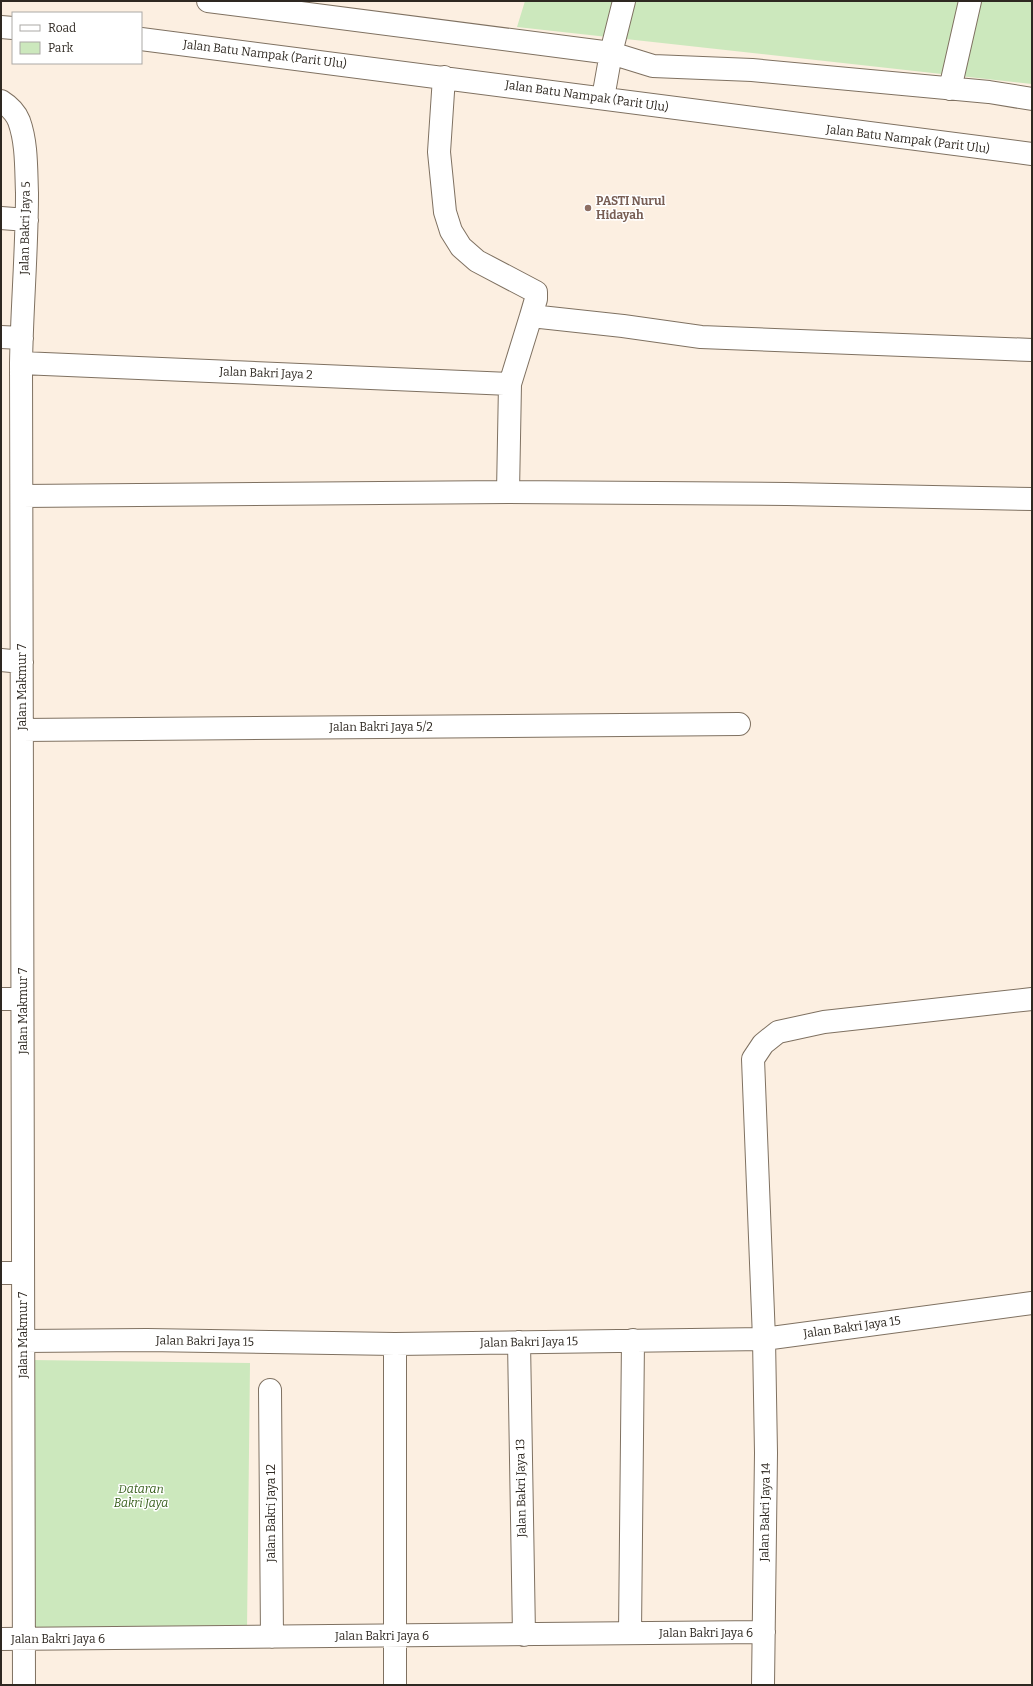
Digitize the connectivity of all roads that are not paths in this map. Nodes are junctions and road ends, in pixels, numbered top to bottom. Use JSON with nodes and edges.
{"nodes":[{"id":1,"x":208,"y":1,"type":"edge"},
{"id":2,"x":624,"y":1,"type":"edge"},
{"id":3,"x":970,"y":1,"type":"edge"},
{"id":4,"x":1,"y":27,"type":"edge"},
{"id":5,"x":12,"y":28,"type":"edge"},
{"id":6,"x":142,"y":39,"type":"edge"},
{"id":7,"x":611,"y":53,"type":"junction"},
{"id":8,"x":444,"y":77,"type":"junction"},
{"id":9,"x":950,"y":89,"type":"junction"},
{"id":10,"x":603,"y":98,"type":"junction"},
{"id":11,"x":1032,"y":99,"type":"edge"},
{"id":12,"x":1,"y":101,"type":"edge"},
{"id":13,"x":1032,"y":154,"type":"edge"},
{"id":14,"x":1,"y":218,"type":"edge"},
{"id":15,"x":27,"y":220,"type":"junction"},
{"id":16,"x":531,"y":316,"type":"junction"},
{"id":17,"x":11,"y":337,"type":"edge"},
{"id":18,"x":1032,"y":350,"type":"edge"},
{"id":19,"x":22,"y":363,"type":"junction"},
{"id":20,"x":510,"y":384,"type":"junction"},
{"id":21,"x":508,"y":492,"type":"junction"},
{"id":22,"x":22,"y":496,"type":"junction"},
{"id":23,"x":1032,"y":499,"type":"edge"},
{"id":24,"x":11,"y":661,"type":"edge"},
{"id":25,"x":739,"y":724,"type":"dead end"},
{"id":26,"x":22,"y":730,"type":"junction"},
{"id":27,"x":1,"y":999,"type":"edge"},
{"id":28,"x":22,"y":999,"type":"junction"},
{"id":29,"x":1032,"y":999,"type":"edge"},
{"id":30,"x":1,"y":1273,"type":"edge"},
{"id":31,"x":23,"y":1273,"type":"junction"},
{"id":32,"x":1032,"y":1302,"type":"edge"},
{"id":33,"x":764,"y":1339,"type":"junction"},
{"id":34,"x":633,"y":1340,"type":"junction"},
{"id":35,"x":23,"y":1341,"type":"junction"},
{"id":36,"x":519,"y":1342,"type":"junction"},
{"id":37,"x":395,"y":1344,"type":"junction"},
{"id":38,"x":270,"y":1390,"type":"dead end"},
{"id":39,"x":764,"y":1632,"type":"junction"},
{"id":40,"x":630,"y":1633,"type":"junction"},
{"id":41,"x":524,"y":1635,"type":"junction"},
{"id":42,"x":396,"y":1636,"type":"junction"},
{"id":43,"x":272,"y":1637,"type":"junction"},
{"id":44,"x":1,"y":1639,"type":"edge"},
{"id":45,"x":24,"y":1640,"type":"junction"},
{"id":46,"x":24,"y":1685,"type":"edge"},
{"id":47,"x":395,"y":1685,"type":"edge"},
{"id":48,"x":763,"y":1685,"type":"edge"}],
"edges":[{"from":1,"to":7,"type":"street"},
{"from":2,"to":7,"type":"street"},
{"from":3,"to":9,"type":"street"},
{"from":4,"to":5,"type":"street"},
{"from":6,"to":8,"type":"street","name":"Jalan Batu Nampak (Parit Ulu)"},
{"from":7,"to":9,"type":"street"},
{"from":7,"to":10,"type":"street"},
{"from":8,"to":10,"type":"street","name":"Jalan Batu Nampak (Parit Ulu)"},
{"from":8,"to":16,"type":"street"},
{"from":9,"to":11,"type":"street"},
{"from":10,"to":13,"type":"street","name":"Jalan Batu Nampak (Parit Ulu)"},
{"from":12,"to":15,"type":"street","name":"Jalan Bakri Jaya 5"},
{"from":14,"to":15,"type":"street"},
{"from":15,"to":17,"type":"street","name":"Jalan Bakri Jaya 5"},
{"from":16,"to":18,"type":"street"},
{"from":16,"to":20,"type":"street"},
{"from":17,"to":19,"type":"street","name":"Jalan Makmur 7"},
{"from":19,"to":20,"type":"street","name":"Jalan Bakri Jaya 2"},
{"from":19,"to":22,"type":"street","name":"Jalan Makmur 7"},
{"from":20,"to":21,"type":"street"},
{"from":21,"to":22,"type":"street"},
{"from":21,"to":23,"type":"street"},
{"from":22,"to":24,"type":"street","name":"Jalan Makmur 7"},
{"from":24,"to":26,"type":"street","name":"Jalan Makmur 7"},
{"from":25,"to":26,"type":"street","name":"Jalan Bakri Jaya 5/2"},
{"from":26,"to":28,"type":"street","name":"Jalan Makmur 7"},
{"from":27,"to":28,"type":"street"},
{"from":28,"to":31,"type":"street","name":"Jalan Makmur 7"},
{"from":29,"to":33,"type":"street","name":"Jalan Bakri Jaya 14"},
{"from":30,"to":31,"type":"street"},
{"from":31,"to":35,"type":"street","name":"Jalan Makmur 7"},
{"from":32,"to":33,"type":"street","name":"Jalan Bakri Jaya 15"},
{"from":33,"to":34,"type":"street","name":"Jalan Bakri Jaya 15"},
{"from":33,"to":39,"type":"street","name":"Jalan Bakri Jaya 14"},
{"from":34,"to":36,"type":"street","name":"Jalan Bakri Jaya 15"},
{"from":34,"to":40,"type":"street"},
{"from":35,"to":37,"type":"street","name":"Jalan Bakri Jaya 15"},
{"from":35,"to":45,"type":"street","name":"Jalan Makmur 7"},
{"from":36,"to":37,"type":"street","name":"Jalan Bakri Jaya 15"},
{"from":36,"to":41,"type":"street","name":"Jalan Bakri Jaya 13"},
{"from":37,"to":42,"type":"street"},
{"from":38,"to":43,"type":"street","name":"Jalan Bakri Jaya 12"},
{"from":39,"to":40,"type":"street","name":"Jalan Bakri Jaya 6"},
{"from":39,"to":48,"type":"street","name":"Jalan Bakri Jaya 14"},
{"from":40,"to":41,"type":"street","name":"Jalan Bakri Jaya 6"},
{"from":41,"to":42,"type":"street","name":"Jalan Bakri Jaya 6"},
{"from":42,"to":43,"type":"street","name":"Jalan Bakri Jaya 6"},
{"from":42,"to":47,"type":"street"},
{"from":43,"to":45,"type":"street","name":"Jalan Bakri Jaya 6"},
{"from":44,"to":45,"type":"street","name":"Jalan Bakri Jaya 6"},
{"from":45,"to":46,"type":"street","name":"Jalan Makmur 7"}]}
